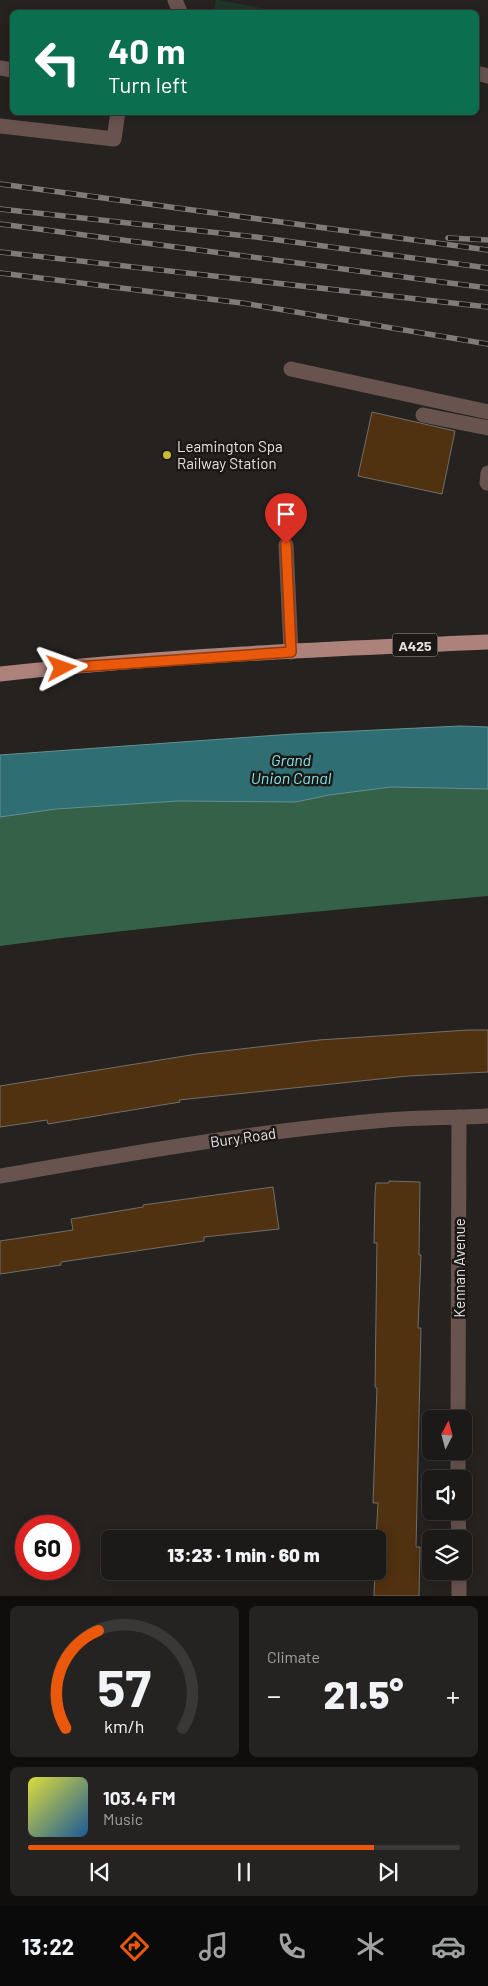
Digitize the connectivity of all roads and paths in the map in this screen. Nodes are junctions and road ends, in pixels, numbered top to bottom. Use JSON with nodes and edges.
{"nodes":[{"id":1,"x":118,"y":115,"type":"edge"},
{"id":2,"x":0,"y":126,"type":"edge"},
{"id":3,"x":291,"y":369,"type":"dead end"},
{"id":4,"x":488,"y":412,"type":"edge"},
{"id":5,"x":422,"y":415,"type":"dead end"},
{"id":6,"x":488,"y":428,"type":"edge"},
{"id":7,"x":286,"y":544,"type":"dead end"},
{"id":8,"x":488,"y":642,"type":"edge"},
{"id":9,"x":291,"y":652,"type":"junction"},
{"id":10,"x":0,"y":674,"type":"edge"},
{"id":11,"x":488,"y":1116,"type":"edge"},
{"id":12,"x":459,"y":1118,"type":"junction"},
{"id":13,"x":0,"y":1176,"type":"edge"},
{"id":14,"x":458,"y":1410,"type":"edge"},
{"id":15,"x":458,"y":1580,"type":"edge"},
{"id":16,"x":459,"y":1596,"type":"edge"}],
"edges":[{"from":1,"to":2,"type":"street"},
{"from":3,"to":4,"type":"street"},
{"from":5,"to":6,"type":"street"},
{"from":7,"to":9,"type":"street"},
{"from":8,"to":9,"type":"main road","number":"A425"},
{"from":9,"to":10,"type":"main road","number":"A425"},
{"from":11,"to":12,"type":"street","name":"Bury Road"},
{"from":12,"to":13,"type":"street","name":"Bury Road"},
{"from":12,"to":14,"type":"street","name":"Kennan Avenue"},
{"from":15,"to":16,"type":"street"}]}
